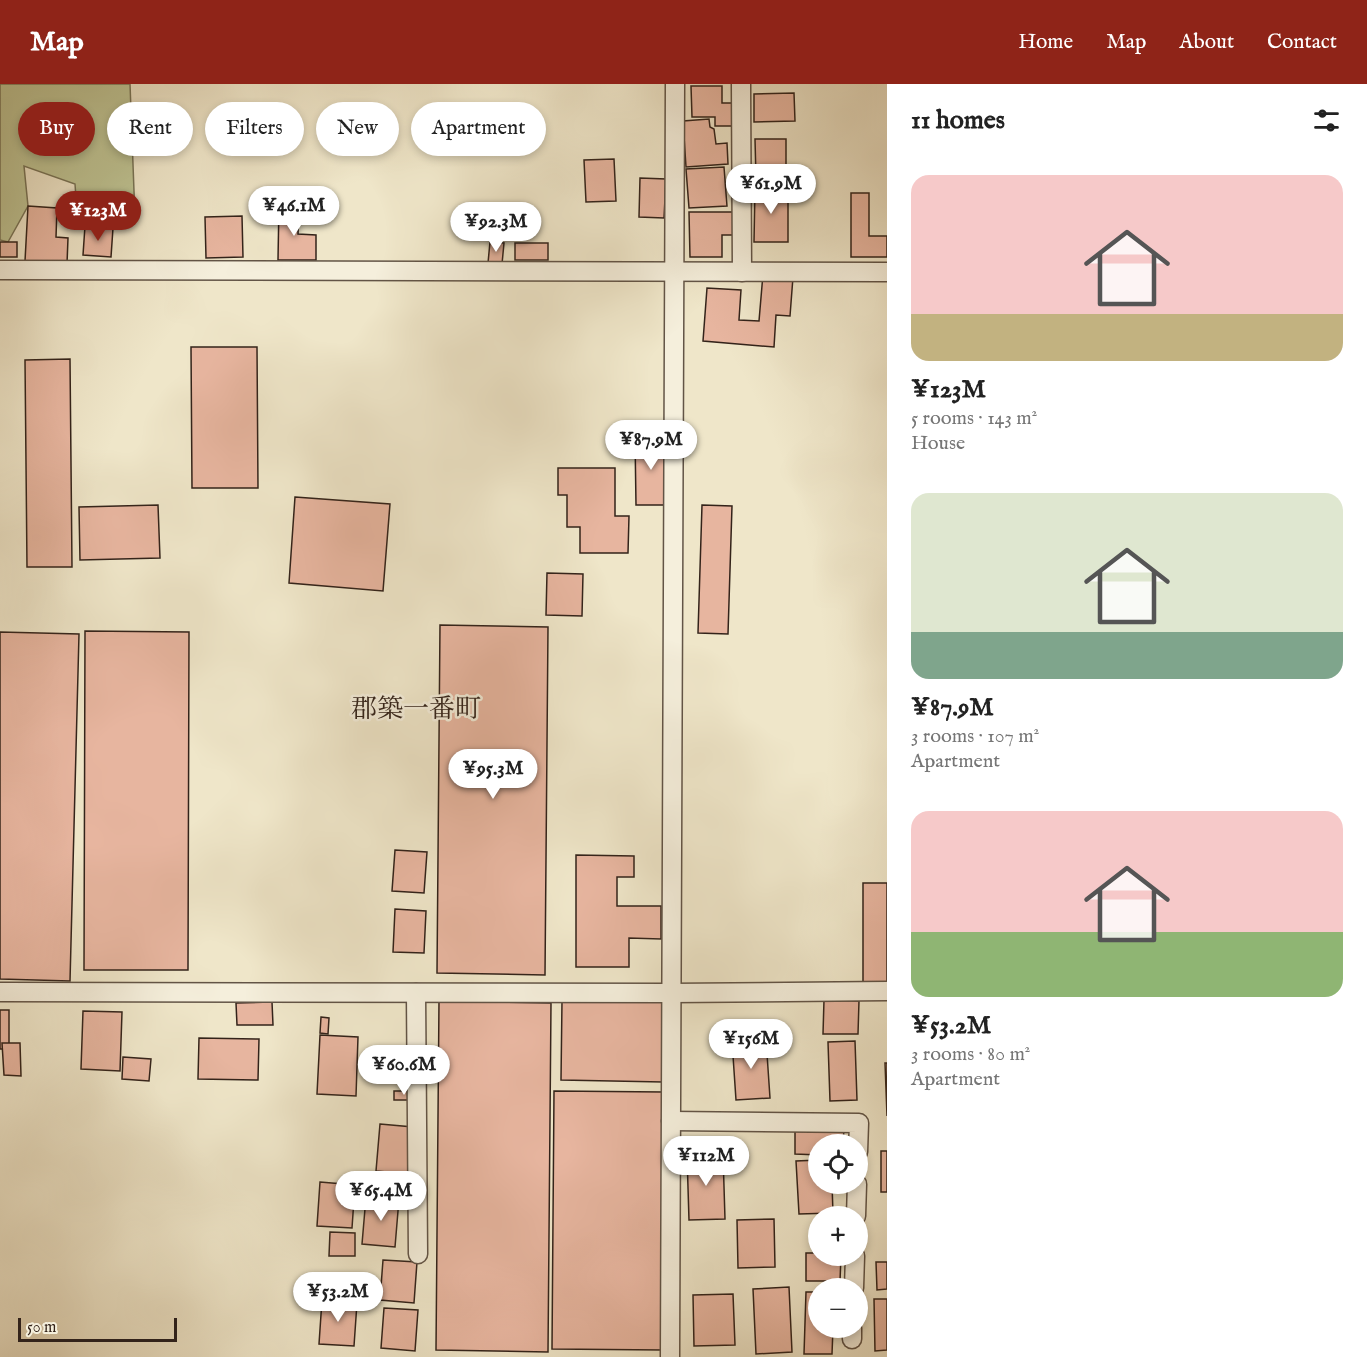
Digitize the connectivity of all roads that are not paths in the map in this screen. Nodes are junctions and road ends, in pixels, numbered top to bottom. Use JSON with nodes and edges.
{"nodes":[{"id":1,"x":675,"y":84,"type":"edge"},
{"id":2,"x":741,"y":84,"type":"edge"},
{"id":3,"x":0,"y":270,"type":"edge"},
{"id":4,"x":674,"y":272,"type":"junction"},
{"id":5,"x":742,"y":272,"type":"junction"},
{"id":6,"x":887,"y":272,"type":"edge"},
{"id":7,"x":887,"y":991,"type":"edge"},
{"id":8,"x":0,"y":992,"type":"edge"},
{"id":9,"x":416,"y":993,"type":"junction"},
{"id":10,"x":671,"y":993,"type":"junction"},
{"id":11,"x":671,"y":1121,"type":"junction"},
{"id":12,"x":859,"y":1134,"type":"edge"},
{"id":13,"x":418,"y":1254,"type":"dead end"},
{"id":14,"x":670,"y":1357,"type":"edge"}],
"edges":[{"from":1,"to":4,"type":"street"},
{"from":2,"to":5,"type":"street"},
{"from":3,"to":4,"type":"street"},
{"from":4,"to":5,"type":"street"},
{"from":4,"to":10,"type":"street"},
{"from":5,"to":6,"type":"street"},
{"from":7,"to":10,"type":"street"},
{"from":8,"to":9,"type":"street"},
{"from":9,"to":10,"type":"street"},
{"from":9,"to":13,"type":"street"},
{"from":10,"to":11,"type":"street"},
{"from":11,"to":12,"type":"street"},
{"from":11,"to":14,"type":"street"}]}
